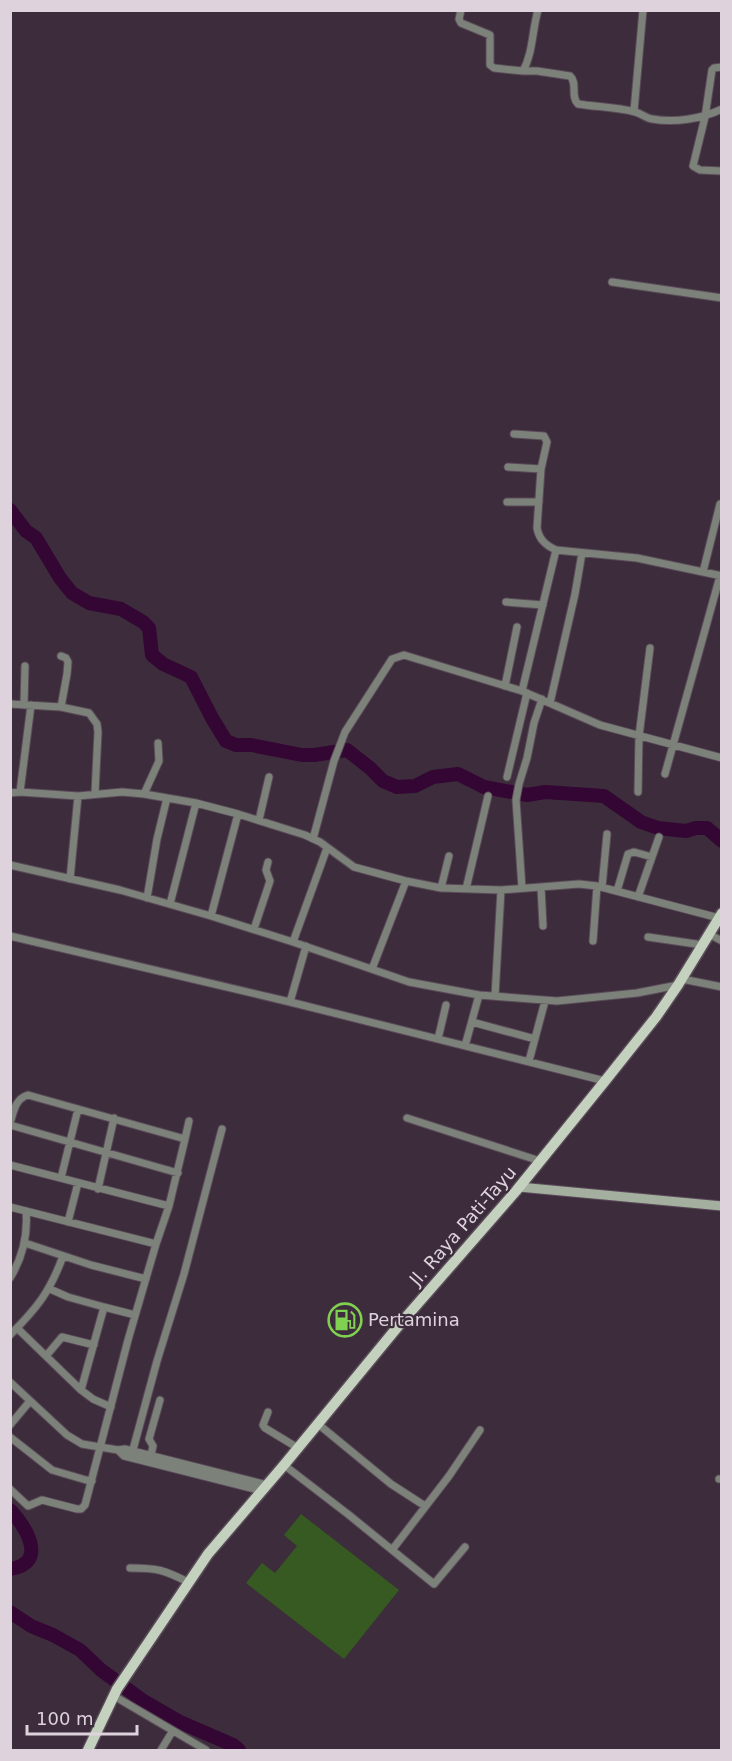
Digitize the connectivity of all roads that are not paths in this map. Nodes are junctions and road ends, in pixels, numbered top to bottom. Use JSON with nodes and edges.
{"nodes":[{"id":1,"x":461,"y":10,"type":"edge"},
{"id":2,"x":538,"y":10,"type":"edge"},
{"id":3,"x":643,"y":10,"type":"edge"},
{"id":4,"x":722,"y":68,"type":"edge"},
{"id":5,"x":523,"y":71,"type":"junction"},
{"id":6,"x":722,"y":109,"type":"edge"},
{"id":7,"x":634,"y":111,"type":"junction"},
{"id":8,"x":705,"y":117,"type":"junction"},
{"id":9,"x":722,"y":171,"type":"edge"},
{"id":10,"x":612,"y":282,"type":"dead end"},
{"id":11,"x":722,"y":298,"type":"edge"},
{"id":12,"x":514,"y":434,"type":"dead end"},
{"id":13,"x":508,"y":467,"type":"dead end"},
{"id":14,"x":541,"y":469,"type":"junction"},
{"id":15,"x":507,"y":502,"type":"dead end"},
{"id":16,"x":539,"y":502,"type":"junction"},
{"id":17,"x":720,"y":504,"type":"dead end"},
{"id":18,"x":556,"y":550,"type":"junction"},
{"id":19,"x":582,"y":553,"type":"junction"},
{"id":20,"x":702,"y":572,"type":"junction"},
{"id":21,"x":721,"y":576,"type":"edge"},
{"id":22,"x":506,"y":602,"type":"dead end"},
{"id":23,"x":543,"y":606,"type":"junction"},
{"id":24,"x":517,"y":627,"type":"dead end"},
{"id":25,"x":650,"y":648,"type":"dead end"},
{"id":26,"x":61,"y":656,"type":"dead end"},
{"id":27,"x":26,"y":666,"type":"dead end"},
{"id":28,"x":505,"y":686,"type":"junction"},
{"id":29,"x":525,"y":692,"type":"junction"},
{"id":30,"x":542,"y":699,"type":"junction"},
{"id":31,"x":550,"y":703,"type":"junction"},
{"id":32,"x":10,"y":704,"type":"edge"},
{"id":33,"x":28,"y":705,"type":"junction"},
{"id":34,"x":61,"y":707,"type":"junction"},
{"id":35,"x":639,"y":736,"type":"junction"},
{"id":36,"x":158,"y":743,"type":"dead end"},
{"id":37,"x":672,"y":744,"type":"junction"},
{"id":38,"x":721,"y":755,"type":"edge"},
{"id":39,"x":665,"y":774,"type":"dead end"},
{"id":40,"x":269,"y":777,"type":"dead end"},
{"id":41,"x":507,"y":777,"type":"dead end"},
{"id":42,"x":20,"y":792,"type":"junction"},
{"id":43,"x":638,"y":792,"type":"dead end"},
{"id":44,"x":10,"y":793,"type":"edge"},
{"id":45,"x":95,"y":793,"type":"junction"},
{"id":46,"x":144,"y":794,"type":"junction"},
{"id":47,"x":78,"y":796,"type":"junction"},
{"id":48,"x":488,"y":796,"type":"dead end"},
{"id":49,"x":167,"y":798,"type":"junction"},
{"id":50,"x":196,"y":803,"type":"junction"},
{"id":51,"x":238,"y":814,"type":"junction"},
{"id":52,"x":259,"y":820,"type":"junction"},
{"id":53,"x":607,"y":834,"type":"dead end"},
{"id":54,"x":659,"y":837,"type":"dead end"},
{"id":55,"x":313,"y":839,"type":"junction"},
{"id":56,"x":327,"y":848,"type":"junction"},
{"id":57,"x":449,"y":856,"type":"dead end"},
{"id":58,"x":652,"y":857,"type":"junction"},
{"id":59,"x":268,"y":862,"type":"dead end"},
{"id":60,"x":10,"y":865,"type":"edge"},
{"id":61,"x":70,"y":879,"type":"junction"},
{"id":62,"x":406,"y":881,"type":"junction"},
{"id":63,"x":599,"y":886,"type":"junction"},
{"id":64,"x":541,"y":887,"type":"junction"},
{"id":65,"x":441,"y":888,"type":"junction"},
{"id":66,"x":522,"y":888,"type":"junction"},
{"id":67,"x":466,"y":889,"type":"junction"},
{"id":68,"x":501,"y":890,"type":"junction"},
{"id":69,"x":617,"y":891,"type":"junction"},
{"id":70,"x":638,"y":897,"type":"junction"},
{"id":71,"x":147,"y":898,"type":"junction"},
{"id":72,"x":170,"y":904,"type":"junction"},
{"id":73,"x":720,"y":915,"type":"edge"},
{"id":74,"x":211,"y":916,"type":"junction"},
{"id":75,"x":543,"y":926,"type":"dead end"},
{"id":76,"x":254,"y":929,"type":"junction"},
{"id":77,"x":710,"y":934,"type":"junction"},
{"id":78,"x":10,"y":936,"type":"edge"},
{"id":79,"x":648,"y":938,"type":"dead end"},
{"id":80,"x":593,"y":940,"type":"dead end"},
{"id":81,"x":722,"y":941,"type":"edge"},
{"id":82,"x":293,"y":942,"type":"junction"},
{"id":83,"x":703,"y":945,"type":"junction"},
{"id":84,"x":306,"y":946,"type":"junction"},
{"id":85,"x":372,"y":969,"type":"junction"},
{"id":86,"x":680,"y":982,"type":"junction"},
{"id":87,"x":722,"y":987,"type":"edge"},
{"id":88,"x":479,"y":995,"type":"junction"},
{"id":89,"x":495,"y":996,"type":"junction"},
{"id":90,"x":544,"y":1001,"type":"junction"},
{"id":91,"x":290,"y":1002,"type":"junction"},
{"id":92,"x":446,"y":1005,"type":"dead end"},
{"id":93,"x":472,"y":1022,"type":"junction"},
{"id":94,"x":438,"y":1039,"type":"junction"},
{"id":95,"x":535,"y":1039,"type":"junction"},
{"id":96,"x":465,"y":1046,"type":"junction"},
{"id":97,"x":529,"y":1061,"type":"junction"},
{"id":98,"x":605,"y":1081,"type":"junction"},
{"id":99,"x":78,"y":1109,"type":"junction"},
{"id":100,"x":114,"y":1118,"type":"junction"},
{"id":101,"x":407,"y":1118,"type":"dead end"},
{"id":102,"x":189,"y":1121,"type":"dead end"},
{"id":103,"x":10,"y":1124,"type":"edge"},
{"id":104,"x":222,"y":1129,"type":"dead end"},
{"id":105,"x":186,"y":1139,"type":"junction"},
{"id":106,"x":70,"y":1143,"type":"junction"},
{"id":107,"x":106,"y":1153,"type":"junction"},
{"id":108,"x":540,"y":1161,"type":"junction"},
{"id":109,"x":10,"y":1165,"type":"edge"},
{"id":110,"x":178,"y":1173,"type":"junction"},
{"id":111,"x":61,"y":1178,"type":"junction"},
{"id":112,"x":78,"y":1183,"type":"junction"},
{"id":113,"x":519,"y":1187,"type":"junction"},
{"id":114,"x":98,"y":1189,"type":"junction"},
{"id":115,"x":169,"y":1206,"type":"junction"},
{"id":116,"x":722,"y":1206,"type":"edge"},
{"id":117,"x":10,"y":1207,"type":"edge"},
{"id":118,"x":26,"y":1211,"type":"junction"},
{"id":119,"x":68,"y":1222,"type":"junction"},
{"id":120,"x":25,"y":1244,"type":"junction"},
{"id":121,"x":156,"y":1244,"type":"junction"},
{"id":122,"x":63,"y":1256,"type":"junction"},
{"id":123,"x":10,"y":1278,"type":"edge"},
{"id":124,"x":146,"y":1279,"type":"junction"},
{"id":125,"x":50,"y":1289,"type":"junction"},
{"id":126,"x":104,"y":1307,"type":"junction"},
{"id":127,"x":135,"y":1315,"type":"junction"},
{"id":128,"x":17,"y":1328,"type":"junction"},
{"id":129,"x":10,"y":1335,"type":"edge"},
{"id":130,"x":94,"y":1345,"type":"junction"},
{"id":131,"x":46,"y":1356,"type":"junction"},
{"id":132,"x":10,"y":1382,"type":"edge"},
{"id":133,"x":81,"y":1390,"type":"junction"},
{"id":134,"x":160,"y":1400,"type":"dead end"},
{"id":135,"x":30,"y":1401,"type":"junction"},
{"id":136,"x":111,"y":1407,"type":"junction"},
{"id":137,"x":268,"y":1412,"type":"dead end"},
{"id":138,"x":318,"y":1424,"type":"junction"},
{"id":139,"x":10,"y":1425,"type":"edge"},
{"id":140,"x":480,"y":1430,"type":"dead end"},
{"id":141,"x":10,"y":1437,"type":"edge"},
{"id":142,"x":101,"y":1447,"type":"junction"},
{"id":143,"x":298,"y":1448,"type":"junction"},
{"id":144,"x":132,"y":1454,"type":"junction"},
{"id":145,"x":151,"y":1455,"type":"junction"},
{"id":146,"x":159,"y":1460,"type":"junction"},
{"id":147,"x":284,"y":1465,"type":"junction"},
{"id":148,"x":92,"y":1481,"type":"junction"},
{"id":149,"x":264,"y":1488,"type":"junction"},
{"id":150,"x":10,"y":1489,"type":"edge"},
{"id":151,"x":425,"y":1506,"type":"junction"},
{"id":152,"x":465,"y":1547,"type":"dead end"},
{"id":153,"x":393,"y":1550,"type":"junction"},
{"id":154,"x":130,"y":1568,"type":"dead end"},
{"id":155,"x":189,"y":1582,"type":"junction"},
{"id":156,"x":115,"y":1693,"type":"junction"},
{"id":157,"x":172,"y":1732,"type":"junction"},
{"id":158,"x":88,"y":1750,"type":"edge"},
{"id":159,"x":161,"y":1750,"type":"edge"},
{"id":160,"x":206,"y":1750,"type":"edge"}],
"edges":[{"from":1,"to":5,"type":"street"},
{"from":2,"to":5,"type":"street"},
{"from":3,"to":7,"type":"street"},
{"from":4,"to":8,"type":"street"},
{"from":5,"to":7,"type":"street"},
{"from":6,"to":8,"type":"street"},
{"from":7,"to":8,"type":"street"},
{"from":8,"to":9,"type":"street"},
{"from":10,"to":11,"type":"street"},
{"from":12,"to":14,"type":"street"},
{"from":13,"to":14,"type":"street"},
{"from":14,"to":16,"type":"street"},
{"from":15,"to":16,"type":"street"},
{"from":16,"to":18,"type":"street"},
{"from":17,"to":20,"type":"street"},
{"from":18,"to":19,"type":"street"},
{"from":18,"to":23,"type":"street"},
{"from":19,"to":20,"type":"street"},
{"from":19,"to":31,"type":"street"},
{"from":20,"to":21,"type":"street"},
{"from":21,"to":37,"type":"street"},
{"from":22,"to":23,"type":"street"},
{"from":23,"to":29,"type":"street"},
{"from":24,"to":28,"type":"street"},
{"from":25,"to":35,"type":"street"},
{"from":26,"to":34,"type":"street"},
{"from":27,"to":33,"type":"street"},
{"from":28,"to":29,"type":"street"},
{"from":28,"to":55,"type":"street"},
{"from":29,"to":30,"type":"street"},
{"from":29,"to":41,"type":"street"},
{"from":30,"to":31,"type":"street"},
{"from":30,"to":66,"type":"street"},
{"from":31,"to":35,"type":"street"},
{"from":32,"to":33,"type":"street"},
{"from":33,"to":34,"type":"street"},
{"from":33,"to":42,"type":"street"},
{"from":34,"to":45,"type":"street"},
{"from":35,"to":37,"type":"street"},
{"from":35,"to":43,"type":"street"},
{"from":36,"to":46,"type":"street"},
{"from":37,"to":38,"type":"street"},
{"from":37,"to":39,"type":"street"},
{"from":40,"to":52,"type":"street"},
{"from":42,"to":44,"type":"street"},
{"from":42,"to":47,"type":"street"},
{"from":45,"to":46,"type":"street"},
{"from":45,"to":47,"type":"street"},
{"from":46,"to":49,"type":"street"},
{"from":47,"to":61,"type":"street"},
{"from":48,"to":67,"type":"street"},
{"from":49,"to":50,"type":"street"},
{"from":49,"to":71,"type":"street"},
{"from":50,"to":51,"type":"street"},
{"from":50,"to":72,"type":"street"},
{"from":51,"to":52,"type":"street"},
{"from":51,"to":74,"type":"street"},
{"from":52,"to":55,"type":"street"},
{"from":53,"to":63,"type":"street"},
{"from":54,"to":58,"type":"street"},
{"from":55,"to":56,"type":"street"},
{"from":56,"to":62,"type":"street"},
{"from":56,"to":82,"type":"street"},
{"from":57,"to":65,"type":"street"},
{"from":58,"to":69,"type":"street"},
{"from":58,"to":70,"type":"street"},
{"from":59,"to":76,"type":"street"},
{"from":60,"to":61,"type":"street"},
{"from":61,"to":71,"type":"street"},
{"from":62,"to":65,"type":"street"},
{"from":62,"to":85,"type":"street"},
{"from":63,"to":64,"type":"street"},
{"from":63,"to":69,"type":"street"},
{"from":63,"to":80,"type":"street"},
{"from":64,"to":66,"type":"street"},
{"from":64,"to":75,"type":"street"},
{"from":65,"to":67,"type":"street"},
{"from":66,"to":68,"type":"street"},
{"from":67,"to":68,"type":"street"},
{"from":68,"to":89,"type":"street"},
{"from":69,"to":70,"type":"street"},
{"from":70,"to":73,"type":"street"},
{"from":71,"to":72,"type":"street"},
{"from":72,"to":74,"type":"street"},
{"from":73,"to":77,"type":"main road","name":"Jl. Raya Pati-Tayu"},
{"from":74,"to":76,"type":"street"},
{"from":76,"to":82,"type":"street"},
{"from":77,"to":81,"type":"street"},
{"from":77,"to":83,"type":"main road","name":"Jl. Raya Pati-Tayu"},
{"from":78,"to":91,"type":"street"},
{"from":79,"to":83,"type":"street"},
{"from":82,"to":84,"type":"street"},
{"from":83,"to":86,"type":"main road","name":"Jl. Raya Pati-Tayu"},
{"from":84,"to":85,"type":"street"},
{"from":84,"to":91,"type":"street"},
{"from":85,"to":88,"type":"street"},
{"from":86,"to":87,"type":"street"},
{"from":86,"to":90,"type":"street"},
{"from":86,"to":98,"type":"main road","name":"Jl. Raya Pati-Tayu"},
{"from":88,"to":89,"type":"street"},
{"from":88,"to":93,"type":"street"},
{"from":89,"to":90,"type":"street"},
{"from":90,"to":95,"type":"street"},
{"from":91,"to":94,"type":"street"},
{"from":92,"to":94,"type":"street"},
{"from":93,"to":95,"type":"street"},
{"from":93,"to":96,"type":"street"},
{"from":94,"to":96,"type":"street"},
{"from":95,"to":97,"type":"street"},
{"from":96,"to":97,"type":"street"},
{"from":97,"to":98,"type":"street"},
{"from":98,"to":108,"type":"main road","name":"Jl. Raya Pati-Tayu"},
{"from":99,"to":100,"type":"street"},
{"from":99,"to":103,"type":"street"},
{"from":99,"to":106,"type":"street"},
{"from":100,"to":105,"type":"street"},
{"from":100,"to":107,"type":"street"},
{"from":101,"to":108,"type":"street"},
{"from":102,"to":105,"type":"street"},
{"from":103,"to":106,"type":"street"},
{"from":104,"to":144,"type":"street"},
{"from":105,"to":110,"type":"street"},
{"from":106,"to":107,"type":"street"},
{"from":106,"to":111,"type":"street"},
{"from":107,"to":110,"type":"street"},
{"from":107,"to":114,"type":"street"},
{"from":108,"to":113,"type":"main road","name":"Jl. Raya Pati-Tayu"},
{"from":109,"to":111,"type":"street"},
{"from":110,"to":115,"type":"street"},
{"from":111,"to":112,"type":"street"},
{"from":112,"to":114,"type":"street"},
{"from":112,"to":119,"type":"street"},
{"from":113,"to":116,"type":"street"},
{"from":113,"to":138,"type":"main road","name":"Jl. Raya Pati-Tayu"},
{"from":114,"to":115,"type":"street"},
{"from":115,"to":121,"type":"street"},
{"from":117,"to":118,"type":"street"},
{"from":118,"to":119,"type":"street"},
{"from":118,"to":120,"type":"street"},
{"from":119,"to":121,"type":"street"},
{"from":120,"to":122,"type":"street"},
{"from":120,"to":123,"type":"street"},
{"from":121,"to":124,"type":"street"},
{"from":122,"to":124,"type":"street"},
{"from":122,"to":125,"type":"street"},
{"from":124,"to":127,"type":"street"},
{"from":125,"to":126,"type":"street"},
{"from":125,"to":128,"type":"street"},
{"from":126,"to":127,"type":"street"},
{"from":126,"to":130,"type":"street"},
{"from":127,"to":136,"type":"street"},
{"from":128,"to":129,"type":"street"},
{"from":128,"to":131,"type":"street"},
{"from":130,"to":131,"type":"street"},
{"from":130,"to":133,"type":"street"},
{"from":131,"to":133,"type":"street"},
{"from":132,"to":135,"type":"street"},
{"from":133,"to":136,"type":"street"},
{"from":134,"to":145,"type":"street"},
{"from":135,"to":139,"type":"street"},
{"from":135,"to":142,"type":"street"},
{"from":136,"to":142,"type":"street"},
{"from":137,"to":143,"type":"street"},
{"from":138,"to":143,"type":"main road","name":"Jl. Raya Pati-Tayu"},
{"from":138,"to":151,"type":"street"},
{"from":140,"to":151,"type":"street"},
{"from":141,"to":148,"type":"street"},
{"from":142,"to":144,"type":"street"},
{"from":142,"to":148,"type":"street"},
{"from":143,"to":147,"type":"main road","name":"Jl. Raya Pati-Tayu"},
{"from":144,"to":145,"type":"street"},
{"from":144,"to":146,"type":"street"},
{"from":145,"to":146,"type":"street"},
{"from":146,"to":149,"type":"street"},
{"from":147,"to":149,"type":"main road","name":"Jl. Raya Pati-Tayu"},
{"from":147,"to":153,"type":"street"},
{"from":148,"to":150,"type":"street"},
{"from":149,"to":155,"type":"main road","name":"Jl. Raya Pati-Tayu"},
{"from":151,"to":153,"type":"street"},
{"from":152,"to":153,"type":"street"},
{"from":154,"to":155,"type":"street"},
{"from":155,"to":156,"type":"main road","name":"Jl. Raya Pati-Tayu"},
{"from":156,"to":157,"type":"street"},
{"from":156,"to":158,"type":"main road"},
{"from":157,"to":159,"type":"street"},
{"from":157,"to":160,"type":"street"}]}
